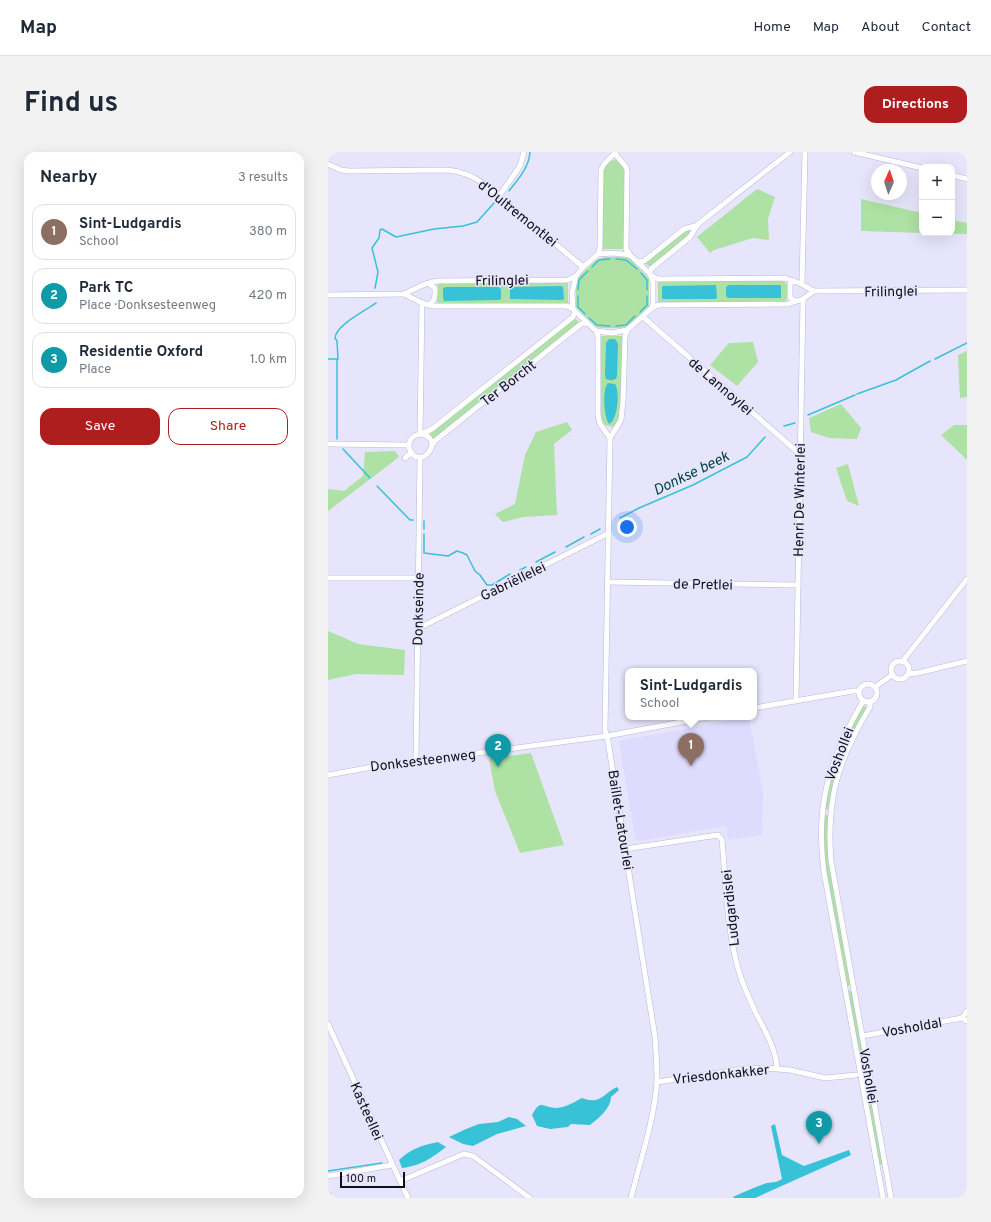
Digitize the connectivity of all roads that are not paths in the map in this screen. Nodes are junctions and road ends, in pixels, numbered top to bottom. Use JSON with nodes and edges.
{"nodes":[{"id":1,"x":524,"y":152,"type":"edge"},
{"id":2,"x":790,"y":152,"type":"edge"},
{"id":3,"x":804,"y":152,"type":"edge"},
{"id":4,"x":854,"y":152,"type":"edge"},
{"id":5,"x":615,"y":153,"type":"edge"},
{"id":6,"x":328,"y":164,"type":"edge"},
{"id":7,"x":919,"y":167,"type":"edge"},
{"id":8,"x":955,"y":176,"type":"edge"},
{"id":9,"x":967,"y":179,"type":"edge"},
{"id":10,"x":499,"y":196,"type":"junction"},
{"id":11,"x":698,"y":224,"type":"junction"},
{"id":12,"x":598,"y":254,"type":"junction"},
{"id":13,"x":630,"y":255,"type":"junction"},
{"id":14,"x":639,"y":262,"type":"junction"},
{"id":15,"x":583,"y":267,"type":"junction"},
{"id":16,"x":651,"y":275,"type":"junction"},
{"id":17,"x":576,"y":276,"type":"junction"},
{"id":18,"x":794,"y":281,"type":"junction"},
{"id":19,"x":428,"y":284,"type":"junction"},
{"id":20,"x":802,"y":284,"type":"junction"},
{"id":21,"x":967,"y":290,"type":"edge"},
{"id":22,"x":814,"y":291,"type":"junction"},
{"id":23,"x":404,"y":294,"type":"junction"},
{"id":24,"x":328,"y":295,"type":"edge"},
{"id":25,"x":803,"y":299,"type":"junction"},
{"id":26,"x":797,"y":301,"type":"junction"},
{"id":27,"x":425,"y":304,"type":"junction"},
{"id":28,"x":652,"y":308,"type":"junction"},
{"id":29,"x":574,"y":310,"type":"junction"},
{"id":30,"x":643,"y":317,"type":"junction"},
{"id":31,"x":587,"y":323,"type":"junction"},
{"id":32,"x":627,"y":330,"type":"junction"},
{"id":33,"x":596,"y":331,"type":"junction"},
{"id":34,"x":420,"y":434,"type":"junction"},
{"id":35,"x":610,"y":438,"type":"junction"},
{"id":36,"x":328,"y":444,"type":"edge"},
{"id":37,"x":408,"y":445,"type":"junction"},
{"id":38,"x":432,"y":446,"type":"junction"},
{"id":39,"x":411,"y":453,"type":"junction"},
{"id":40,"x":800,"y":454,"type":"junction"},
{"id":41,"x":420,"y":457,"type":"junction"},
{"id":42,"x":405,"y":458,"type":"dead end"},
{"id":43,"x":608,"y":533,"type":"junction"},
{"id":44,"x":328,"y":578,"type":"edge"},
{"id":45,"x":418,"y":578,"type":"junction"},
{"id":46,"x":967,"y":579,"type":"edge"},
{"id":47,"x":608,"y":582,"type":"junction"},
{"id":48,"x":798,"y":584,"type":"junction"},
{"id":49,"x":417,"y":629,"type":"junction"},
{"id":50,"x":967,"y":661,"type":"edge"},
{"id":51,"x":902,"y":662,"type":"junction"},
{"id":52,"x":908,"y":674,"type":"junction"},
{"id":53,"x":892,"y":675,"type":"junction"},
{"id":54,"x":875,"y":687,"type":"junction"},
{"id":55,"x":860,"y":691,"type":"junction"},
{"id":56,"x":862,"y":699,"type":"junction"},
{"id":57,"x":796,"y":700,"type":"junction"},
{"id":58,"x":870,"y":701,"type":"junction"},
{"id":59,"x":757,"y":707,"type":"edge"},
{"id":60,"x":692,"y":720,"type":"edge"},
{"id":61,"x":607,"y":736,"type":"junction"},
{"id":62,"x":416,"y":761,"type":"junction"},
{"id":63,"x":328,"y":775,"type":"edge"},
{"id":64,"x":822,"y":812,"type":"junction"},
{"id":65,"x":830,"y":812,"type":"junction"},
{"id":66,"x":625,"y":849,"type":"junction"},
{"id":67,"x":853,"y":987,"type":"junction"},
{"id":68,"x":845,"y":989,"type":"junction"},
{"id":69,"x":967,"y":1011,"type":"edge"},
{"id":70,"x":962,"y":1018,"type":"junction"},
{"id":71,"x":967,"y":1021,"type":"edge"},
{"id":72,"x":328,"y":1024,"type":"edge"},
{"id":73,"x":862,"y":1036,"type":"junction"},
{"id":74,"x":777,"y":1068,"type":"junction"},
{"id":75,"x":856,"y":1075,"type":"dead end"},
{"id":76,"x":657,"y":1082,"type":"junction"},
{"id":77,"x":392,"y":1165,"type":"junction"},
{"id":78,"x":885,"y":1166,"type":"junction"},
{"id":79,"x":877,"y":1167,"type":"junction"},
{"id":80,"x":328,"y":1176,"type":"edge"},
{"id":81,"x":400,"y":1181,"type":"junction"},
{"id":82,"x":328,"y":1194,"type":"edge"},
{"id":83,"x":330,"y":1198,"type":"edge"},
{"id":84,"x":408,"y":1198,"type":"edge"},
{"id":85,"x":530,"y":1198,"type":"edge"},
{"id":86,"x":631,"y":1198,"type":"edge"},
{"id":87,"x":883,"y":1198,"type":"edge"},
{"id":88,"x":891,"y":1198,"type":"edge"}],
"edges":[{"from":1,"to":10,"type":"street"},
{"from":2,"to":11,"type":"street"},
{"from":3,"to":20,"type":"street"},
{"from":4,"to":7,"type":"street"},
{"from":5,"to":12,"type":"street"},
{"from":5,"to":13,"type":"street"},
{"from":6,"to":10,"type":"street","name":"d'Oultremontlei"},
{"from":8,"to":9,"type":"street"},
{"from":10,"to":15,"type":"street","name":"d'Oultremontlei"},
{"from":11,"to":14,"type":"street"},
{"from":11,"to":16,"type":"street"},
{"from":12,"to":13,"type":"street"},
{"from":12,"to":15,"type":"street"},
{"from":13,"to":14,"type":"street"},
{"from":14,"to":16,"type":"street"},
{"from":15,"to":17,"type":"street"},
{"from":16,"to":18,"type":"street"},
{"from":16,"to":28,"type":"street"},
{"from":17,"to":19,"type":"street","name":"Frilinglei"},
{"from":17,"to":29,"type":"street"},
{"from":18,"to":20,"type":"street"},
{"from":18,"to":26,"type":"street"},
{"from":19,"to":23,"type":"street","name":"Frilinglei"},
{"from":19,"to":27,"type":"street"},
{"from":20,"to":22,"type":"street"},
{"from":21,"to":22,"type":"street","name":"Frilinglei"},
{"from":22,"to":25,"type":"street"},
{"from":23,"to":24,"type":"street","name":"Frilinglei"},
{"from":23,"to":27,"type":"street","name":"Frilinglei"},
{"from":25,"to":26,"type":"street"},
{"from":25,"to":40,"type":"street","name":"Henri De Winterlei"},
{"from":26,"to":28,"type":"street"},
{"from":27,"to":29,"type":"street","name":"Frilinglei"},
{"from":27,"to":34,"type":"street"},
{"from":28,"to":30,"type":"street"},
{"from":29,"to":31,"type":"street"},
{"from":29,"to":34,"type":"street","name":"Ter Borcht"},
{"from":30,"to":32,"type":"street"},
{"from":30,"to":40,"type":"street","name":"de Lannoylei"},
{"from":31,"to":33,"type":"street"},
{"from":31,"to":38,"type":"street","name":"Ter Borcht"},
{"from":32,"to":33,"type":"street"},
{"from":32,"to":35,"type":"street"},
{"from":33,"to":35,"type":"street"},
{"from":34,"to":37,"type":"street"},
{"from":34,"to":38,"type":"street"},
{"from":35,"to":43,"type":"street","name":"Baillet-Latourlei"},
{"from":36,"to":37,"type":"street"},
{"from":37,"to":39,"type":"street"},
{"from":38,"to":41,"type":"street"},
{"from":39,"to":41,"type":"street"},
{"from":39,"to":42,"type":"street"},
{"from":40,"to":48,"type":"street","name":"Henri De Winterlei"},
{"from":41,"to":45,"type":"street","name":"Donkseinde"},
{"from":43,"to":47,"type":"street","name":"Baillet-Latourlei"},
{"from":43,"to":49,"type":"street","name":"Gabriëllelei"},
{"from":44,"to":45,"type":"street"},
{"from":45,"to":49,"type":"street","name":"Donkseinde"},
{"from":46,"to":51,"type":"street"},
{"from":47,"to":48,"type":"street","name":"de Pretlei"},
{"from":47,"to":61,"type":"street","name":"Baillet-Latourlei"},
{"from":48,"to":57,"type":"street","name":"Henri De Winterlei"},
{"from":49,"to":62,"type":"street","name":"Donkseinde"},
{"from":50,"to":52,"type":"street"},
{"from":51,"to":52,"type":"street"},
{"from":51,"to":53,"type":"street"},
{"from":52,"to":53,"type":"street"},
{"from":53,"to":54,"type":"street"},
{"from":54,"to":55,"type":"street"},
{"from":54,"to":58,"type":"street"},
{"from":55,"to":56,"type":"street"},
{"from":55,"to":57,"type":"street"},
{"from":56,"to":58,"type":"street"},
{"from":56,"to":64,"type":"street","name":"Voshollei"},
{"from":57,"to":59,"type":"street"},
{"from":58,"to":65,"type":"street","name":"Voshollei"},
{"from":60,"to":61,"type":"street","name":"Donksesteenweg"},
{"from":61,"to":62,"type":"street","name":"Donksesteenweg"},
{"from":61,"to":66,"type":"street","name":"Baillet-Latourlei"},
{"from":62,"to":63,"type":"street","name":"Donksesteenweg"},
{"from":64,"to":65,"type":"street"},
{"from":64,"to":68,"type":"street","name":"Voshollei"},
{"from":65,"to":67,"type":"street","name":"Voshollei"},
{"from":66,"to":74,"type":"street","name":"Ludgardislei"},
{"from":66,"to":76,"type":"street","name":"Baillet-Latourlei"},
{"from":67,"to":68,"type":"street"},
{"from":67,"to":73,"type":"street","name":"Voshollei"},
{"from":68,"to":79,"type":"street","name":"Voshollei"},
{"from":69,"to":70,"type":"street"},
{"from":70,"to":71,"type":"street"},
{"from":70,"to":73,"type":"street","name":"Vosholdal"},
{"from":72,"to":77,"type":"street","name":"Kasteellei"},
{"from":73,"to":78,"type":"street","name":"Voshollei"},
{"from":74,"to":75,"type":"street","name":"Vriesdonkakker"},
{"from":74,"to":76,"type":"street","name":"Vriesdonkakker"},
{"from":76,"to":86,"type":"street","name":"Baillet-Latourlei"},
{"from":77,"to":80,"type":"street"},
{"from":77,"to":81,"type":"street","name":"Kasteellei"},
{"from":78,"to":79,"type":"street"},
{"from":78,"to":88,"type":"street","name":"Voshollei"},
{"from":79,"to":87,"type":"street","name":"Voshollei"},
{"from":81,"to":84,"type":"street","name":"Kasteellei"},
{"from":81,"to":85,"type":"street"},
{"from":82,"to":83,"type":"street"}]}
